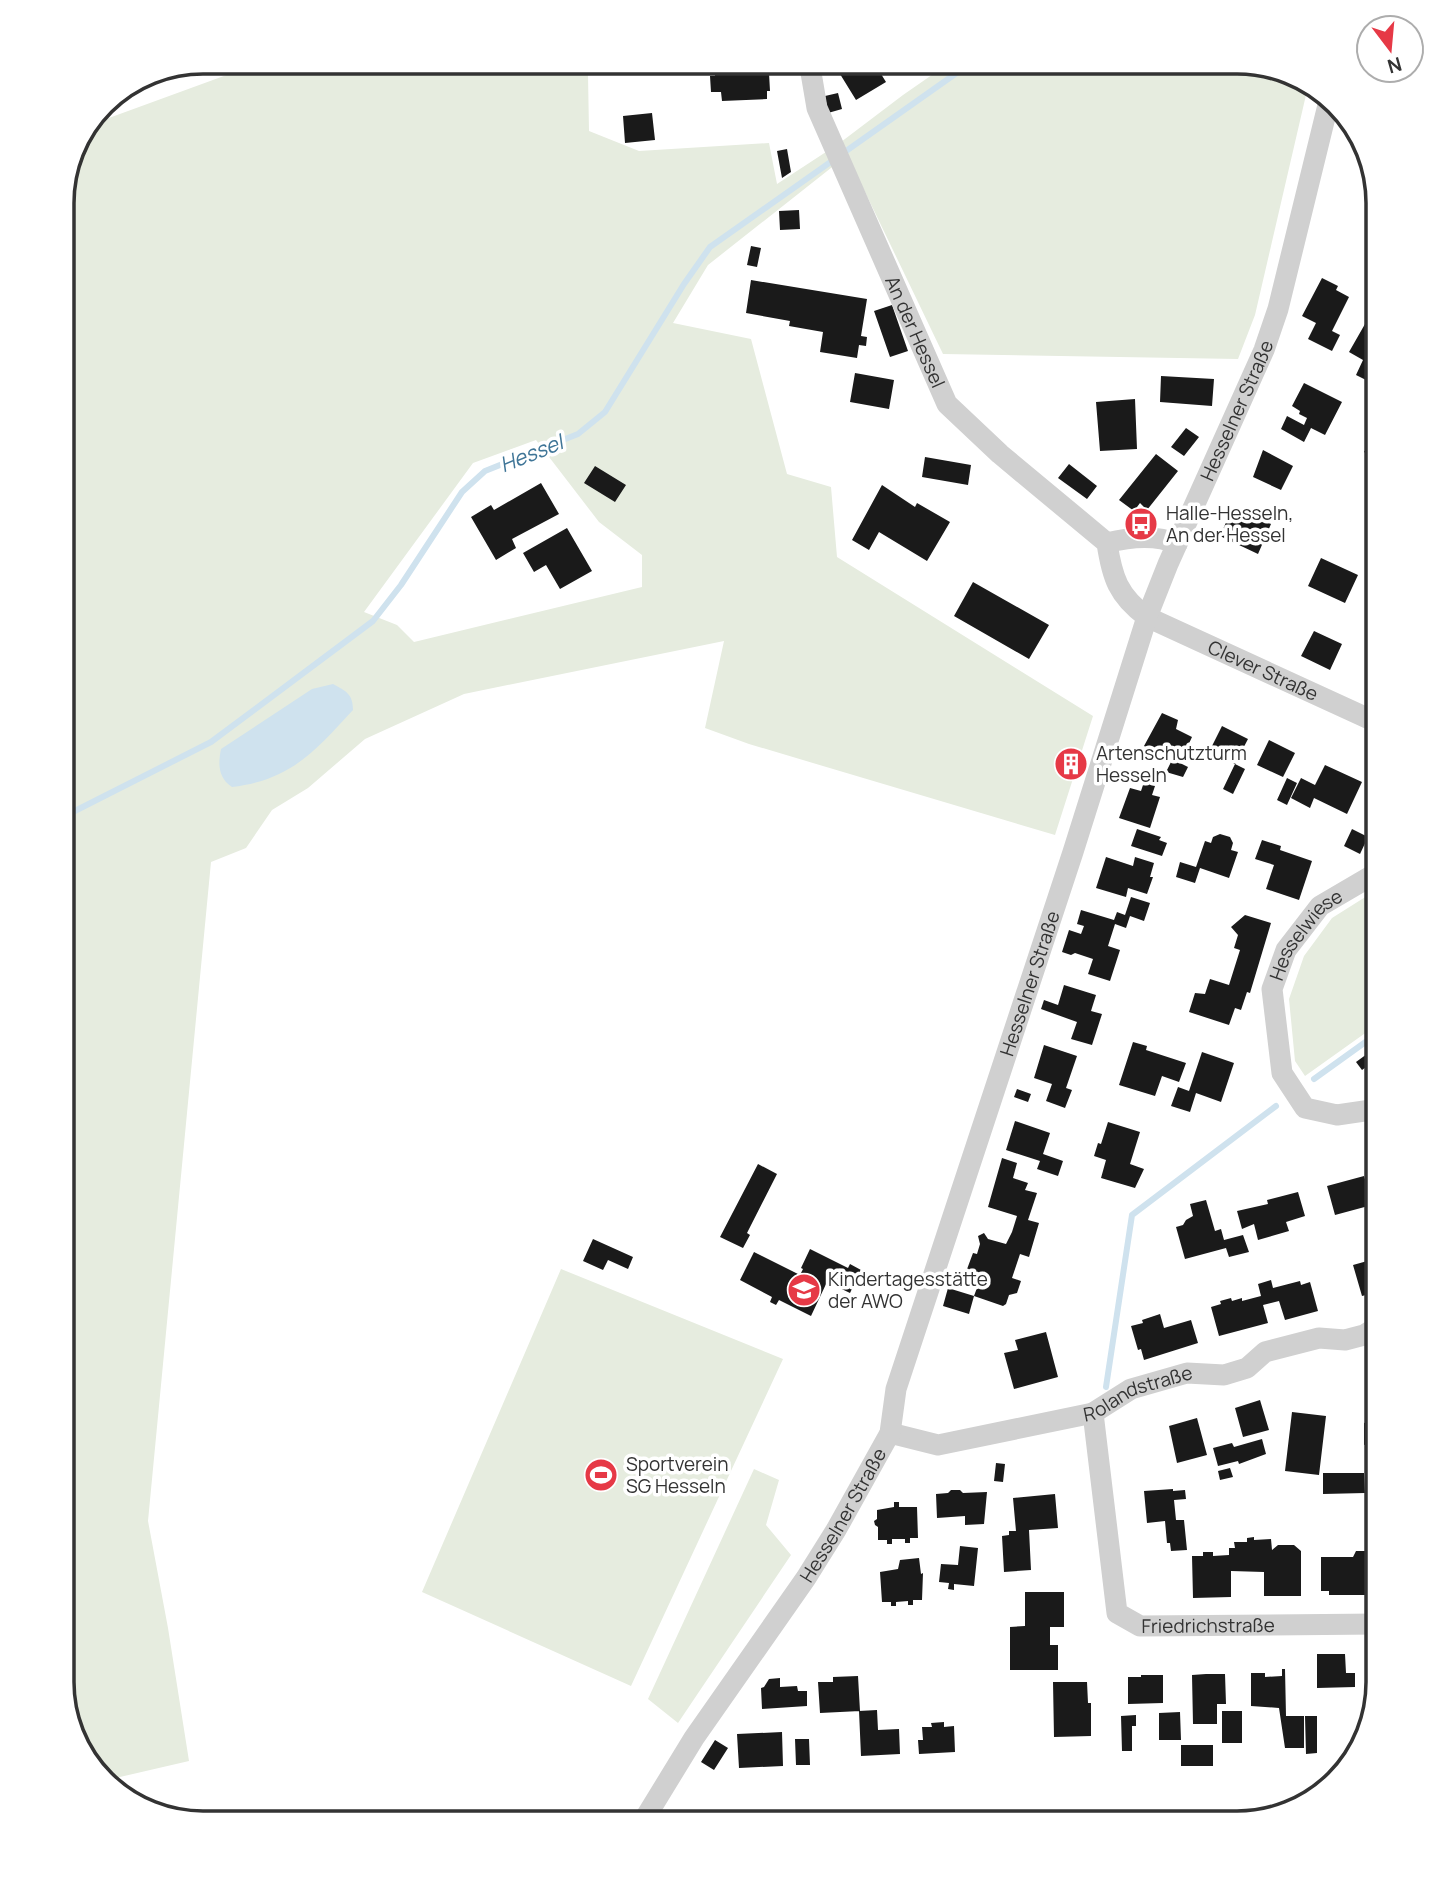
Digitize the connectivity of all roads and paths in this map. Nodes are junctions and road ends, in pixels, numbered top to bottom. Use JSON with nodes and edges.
{"nodes":[{"id":1,"x":810,"y":74,"type":"edge"},
{"id":2,"x":1326,"y":111,"type":"edge"},
{"id":3,"x":1107,"y":542,"type":"junction"},
{"id":4,"x":1177,"y":544,"type":"junction"},
{"id":5,"x":1147,"y":617,"type":"junction"},
{"id":6,"x":1366,"y":717,"type":"edge"},
{"id":7,"x":1366,"y":879,"type":"edge"},
{"id":8,"x":1366,"y":1111,"type":"edge"},
{"id":9,"x":1366,"y":1334,"type":"edge"},
{"id":10,"x":1093,"y":1413,"type":"junction"},
{"id":11,"x":890,"y":1433,"type":"junction"},
{"id":12,"x":1366,"y":1624,"type":"edge"},
{"id":13,"x":649,"y":1811,"type":"edge"}],
"edges":[{"from":1,"to":3,"type":"street","name":"An der Hessel"},
{"from":2,"to":4,"type":"street","name":"Hesselner Straße"},
{"from":3,"to":4,"type":"street"},
{"from":3,"to":5,"type":"street"},
{"from":4,"to":5,"type":"street","name":"Hesselner Straße"},
{"from":5,"to":6,"type":"street","name":"Clever Straße"},
{"from":5,"to":11,"type":"street","name":"Hesselner Straße"},
{"from":7,"to":8,"type":"street","name":"Hesselwiese"},
{"from":9,"to":10,"type":"street","name":"Rolandstraße"},
{"from":10,"to":11,"type":"street","name":"Rolandstraße"},
{"from":10,"to":12,"type":"street","name":"Friedrichstraße"},
{"from":11,"to":13,"type":"street","name":"Hesselner Straße"}]}
